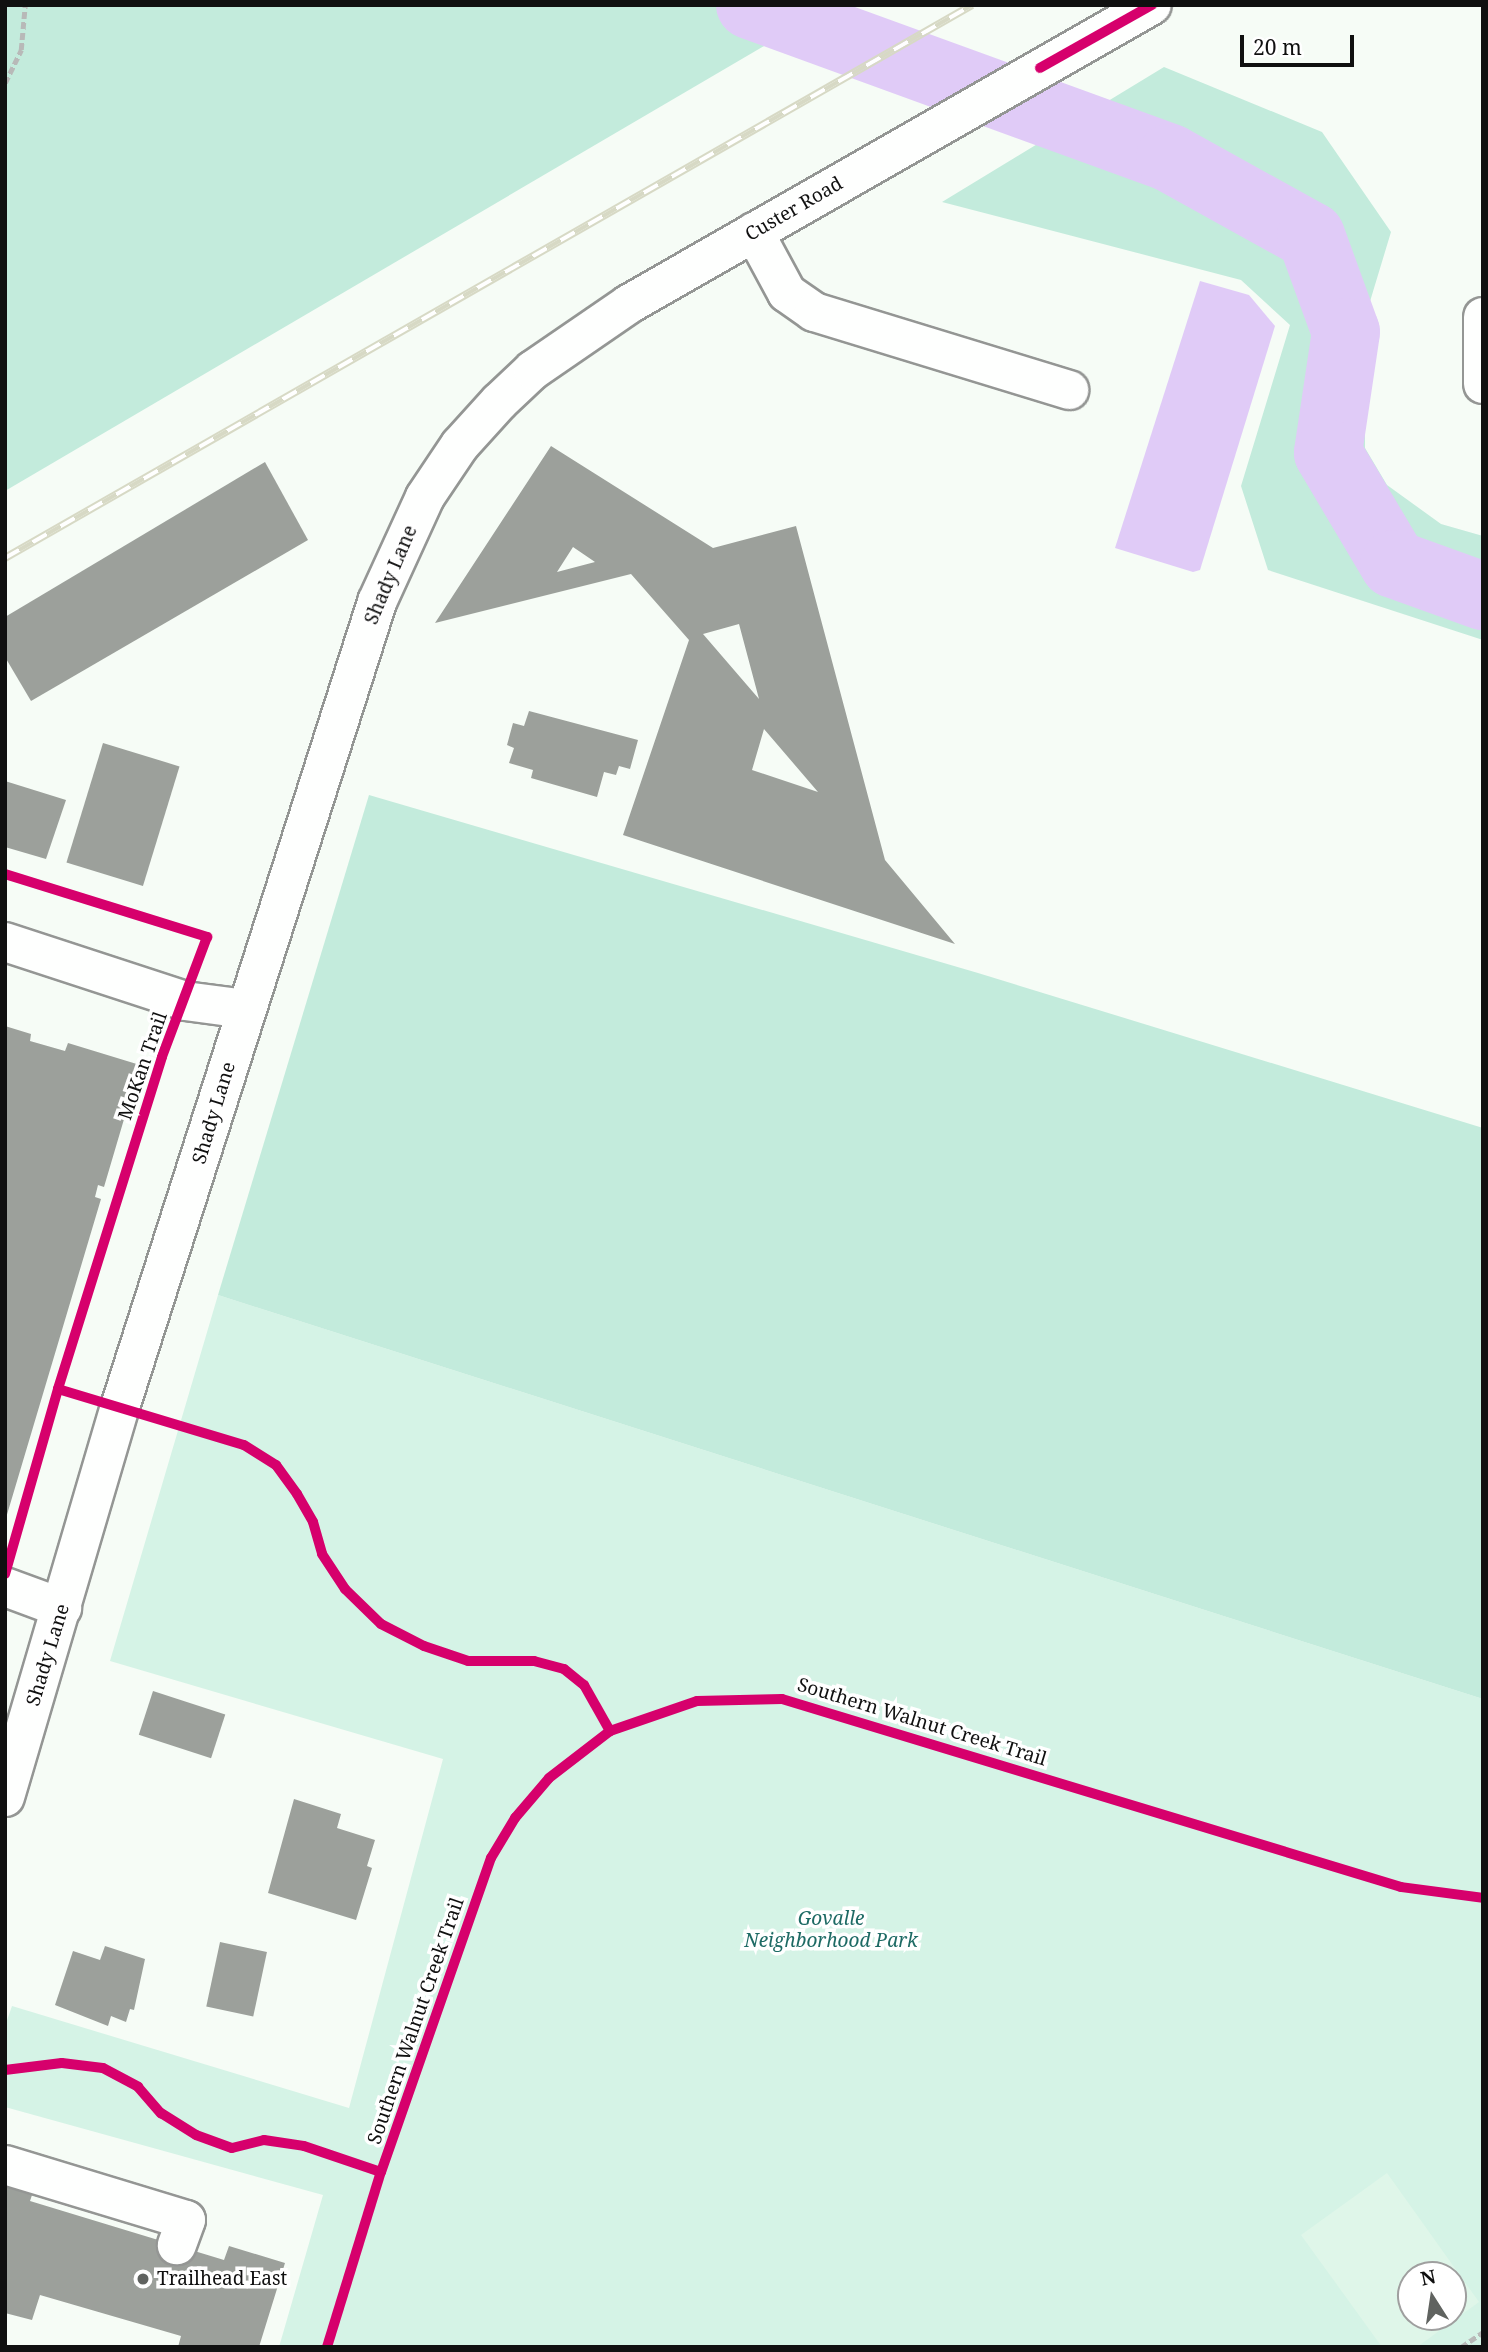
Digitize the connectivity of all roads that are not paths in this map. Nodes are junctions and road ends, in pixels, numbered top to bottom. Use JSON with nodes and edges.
{"nodes":[{"id":1,"x":1152,"y":5,"type":"edge"},
{"id":2,"x":754,"y":232,"type":"junction"},
{"id":3,"x":1483,"y":317,"type":"edge"},
{"id":4,"x":1483,"y":384,"type":"edge"},
{"id":5,"x":1069,"y":390,"type":"dead end"},
{"id":6,"x":460,"y":445,"type":"joint"},
{"id":7,"x":5,"y":942,"type":"edge"},
{"id":8,"x":246,"y":1009,"type":"junction"},
{"id":9,"x":5,"y":1587,"type":"edge"},
{"id":10,"x":62,"y":1608,"type":"junction"},
{"id":11,"x":5,"y":1797,"type":"edge"},
{"id":12,"x":5,"y":2165,"type":"edge"},
{"id":13,"x":177,"y":2245,"type":"dead end"}],
"edges":[{"from":1,"to":2,"type":"street","name":"Custer Road"},
{"from":2,"to":5,"type":"street"},
{"from":2,"to":6,"type":"street","name":"Custer Road"},
{"from":3,"to":4,"type":"street"},
{"from":6,"to":8,"type":"street","name":"Shady Lane"},
{"from":7,"to":8,"type":"street"},
{"from":8,"to":10,"type":"street","name":"Shady Lane"},
{"from":9,"to":10,"type":"street"},
{"from":10,"to":11,"type":"street","name":"Shady Lane"},
{"from":12,"to":13,"type":"street"}]}
